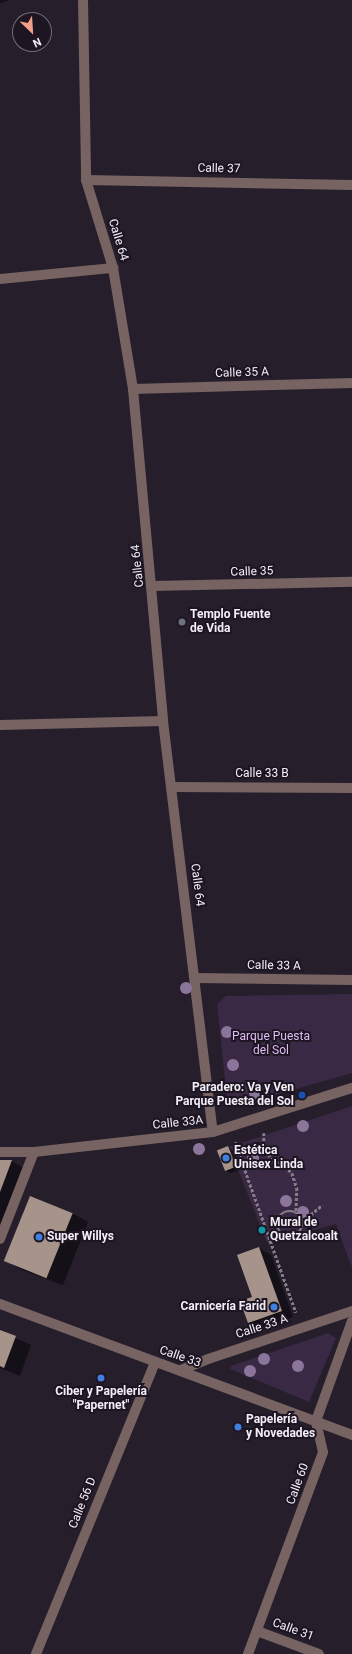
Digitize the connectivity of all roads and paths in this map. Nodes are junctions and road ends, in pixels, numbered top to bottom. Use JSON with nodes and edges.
{"nodes":[{"id":1,"x":83,"y":0,"type":"edge"},
{"id":2,"x":86,"y":180,"type":"junction"},
{"id":3,"x":352,"y":184,"type":"edge"},
{"id":4,"x":113,"y":268,"type":"junction"},
{"id":5,"x":0,"y":280,"type":"edge"},
{"id":6,"x":352,"y":383,"type":"edge"},
{"id":7,"x":133,"y":389,"type":"junction"},
{"id":8,"x":352,"y":582,"type":"edge"},
{"id":9,"x":153,"y":586,"type":"junction"},
{"id":10,"x":163,"y":721,"type":"junction"},
{"id":11,"x":0,"y":725,"type":"edge"},
{"id":12,"x":172,"y":787,"type":"junction"},
{"id":13,"x":352,"y":788,"type":"edge"},
{"id":14,"x":195,"y":978,"type":"junction"},
{"id":15,"x":352,"y":980,"type":"edge"},
{"id":16,"x":352,"y":1088,"type":"edge"},
{"id":17,"x":264,"y":1116,"type":"junction"},
{"id":18,"x":228,"y":1127,"type":"junction"},
{"id":19,"x":213,"y":1132,"type":"junction"},
{"id":20,"x":0,"y":1152,"type":"edge"},
{"id":21,"x":34,"y":1152,"type":"junction"},
{"id":22,"x":322,"y":1205,"type":"dead end"},
{"id":23,"x":296,"y":1212,"type":"junction"},
{"id":24,"x":303,"y":1222,"type":"junction"},
{"id":25,"x":0,"y":1239,"type":"edge"},
{"id":26,"x":0,"y":1304,"type":"edge"},
{"id":27,"x":352,"y":1311,"type":"edge"},
{"id":28,"x":352,"y":1321,"type":"edge"},
{"id":29,"x":301,"y":1328,"type":"junction"},
{"id":30,"x":155,"y":1362,"type":"junction"},
{"id":31,"x":181,"y":1370,"type":"junction"},
{"id":32,"x":316,"y":1421,"type":"junction"},
{"id":33,"x":352,"y":1435,"type":"edge"},
{"id":34,"x":257,"y":1632,"type":"junction"},
{"id":35,"x":36,"y":1654,"type":"edge"},
{"id":36,"x":248,"y":1654,"type":"edge"},
{"id":37,"x":319,"y":1654,"type":"edge"}],
"edges":[{"from":1,"to":2,"type":"street","name":"Calle 64"},
{"from":2,"to":3,"type":"street","name":"Calle 37"},
{"from":2,"to":4,"type":"street","name":"Calle 64"},
{"from":4,"to":5,"type":"street"},
{"from":4,"to":7,"type":"street","name":"Calle 64"},
{"from":6,"to":7,"type":"street","name":"Calle 35 A"},
{"from":7,"to":9,"type":"street","name":"Calle 64"},
{"from":8,"to":9,"type":"street","name":"Calle 35"},
{"from":9,"to":10,"type":"street","name":"Calle 64"},
{"from":10,"to":11,"type":"street"},
{"from":10,"to":12,"type":"street","name":"Calle 64"},
{"from":12,"to":13,"type":"street","name":"Calle 33 B"},
{"from":12,"to":14,"type":"street","name":"Calle 64"},
{"from":14,"to":15,"type":"street","name":"Calle 33 A"},
{"from":14,"to":19,"type":"street","name":"Calle 64"},
{"from":16,"to":17,"type":"street","name":"Calle 33A"},
{"from":17,"to":18,"type":"street","name":"Calle 33A"},
{"from":17,"to":23,"type":"path"},
{"from":18,"to":19,"type":"street","name":"Calle 33A"},
{"from":18,"to":29,"type":"path"},
{"from":19,"to":21,"type":"street","name":"Calle 33A"},
{"from":20,"to":21,"type":"street","name":"Calle 33A"},
{"from":21,"to":25,"type":"street"},
{"from":22,"to":24,"type":"path"},
{"from":23,"to":24,"type":"path"},
{"from":23,"to":24,"type":"path"},
{"from":26,"to":30,"type":"street","name":"Calle 33"},
{"from":27,"to":29,"type":"street","name":"Calle 33 A"},
{"from":28,"to":32,"type":"street"},
{"from":29,"to":31,"type":"street","name":"Calle 33 A"},
{"from":30,"to":31,"type":"street","name":"Calle 33"},
{"from":30,"to":35,"type":"street","name":"Calle 56 D"},
{"from":31,"to":32,"type":"street","name":"Calle 33"},
{"from":32,"to":33,"type":"street","name":"Calle 33"},
{"from":32,"to":34,"type":"street","name":"Calle 60"},
{"from":34,"to":36,"type":"street","name":"Calle 60"},
{"from":34,"to":37,"type":"street","name":"Calle 31"}]}
